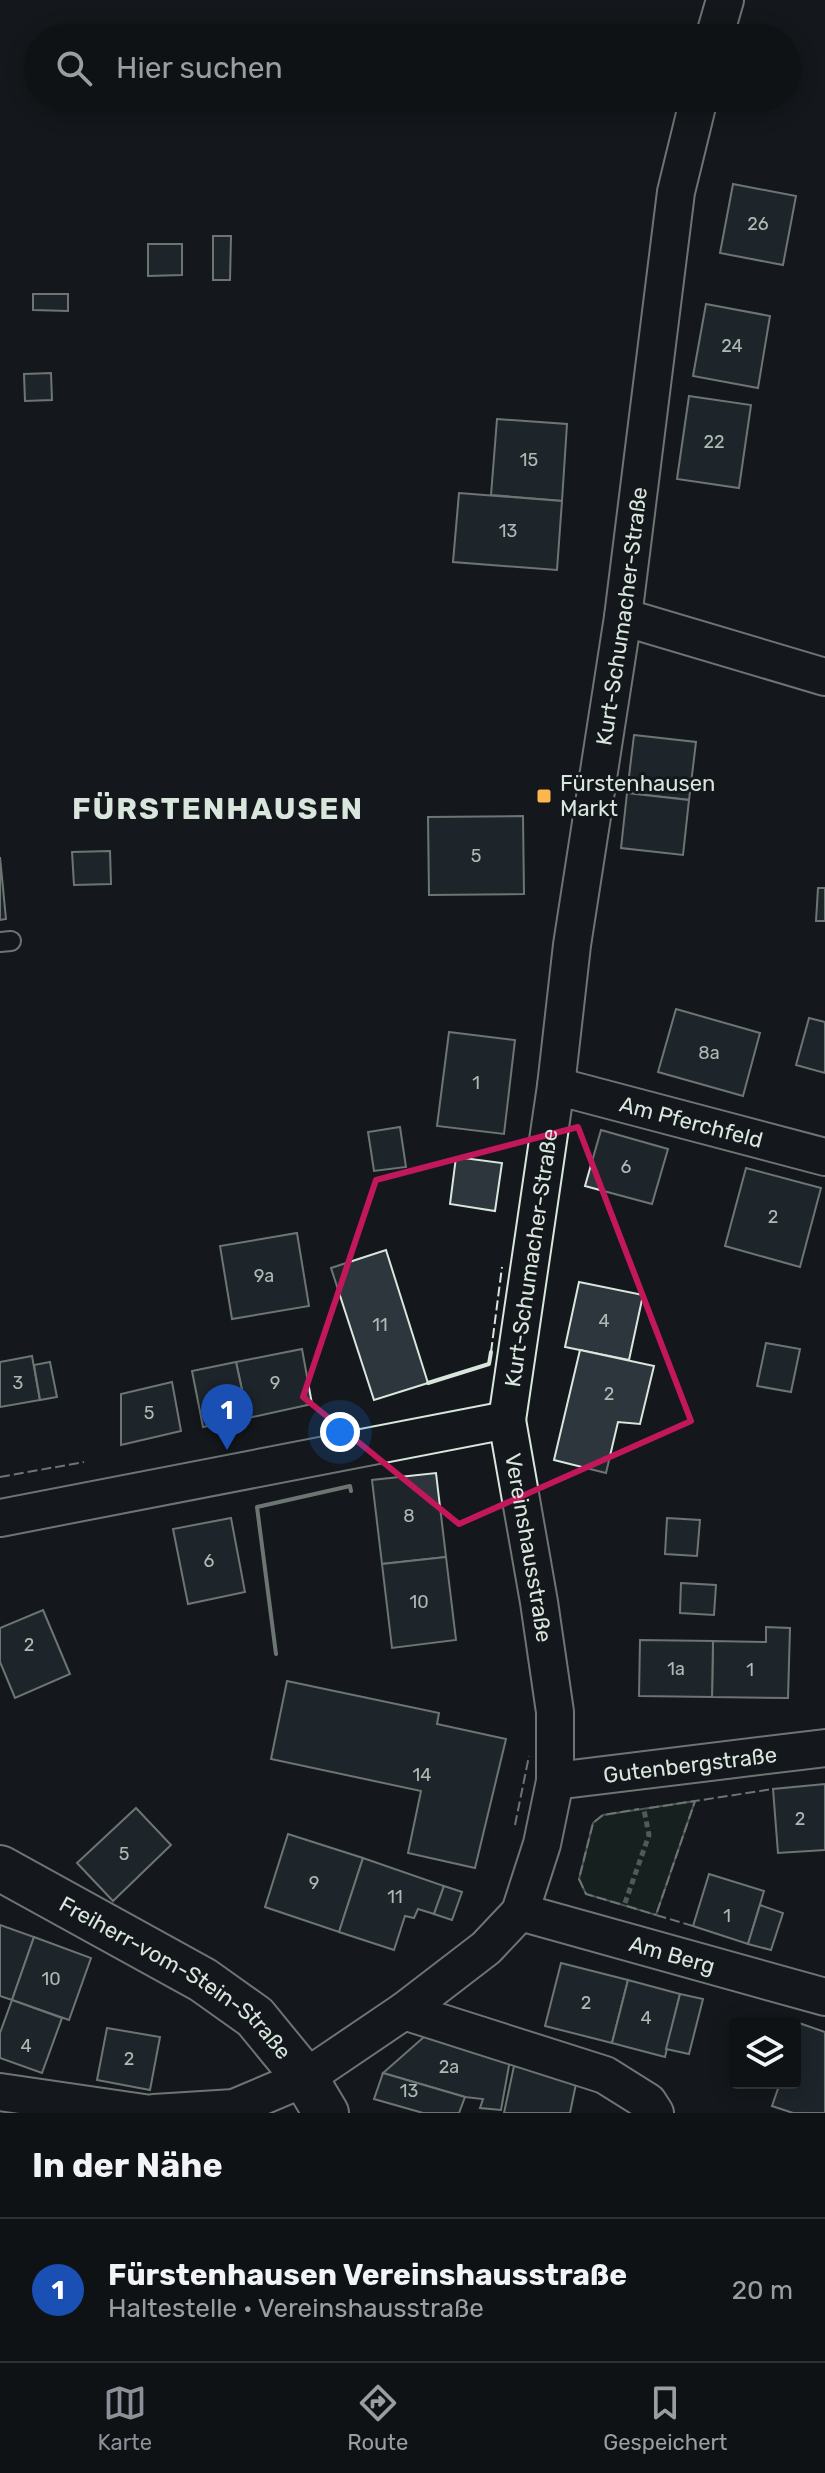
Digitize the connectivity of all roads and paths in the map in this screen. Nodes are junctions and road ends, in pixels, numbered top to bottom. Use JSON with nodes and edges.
{"nodes":[{"id":1,"x":725,"y":0,"type":"edge"},
{"id":2,"x":718,"y":24,"type":"edge"},
{"id":3,"x":696,"y":112,"type":"edge"},
{"id":4,"x":623,"y":617,"type":"junction"},
{"id":5,"x":825,"y":677,"type":"edge"},
{"id":6,"x":556,"y":1086,"type":"junction"},
{"id":7,"x":825,"y":1157,"type":"edge"},
{"id":8,"x":507,"y":1420,"type":"junction"},
{"id":9,"x":0,"y":1518,"type":"edge"},
{"id":10,"x":825,"y":1748,"type":"edge"},
{"id":11,"x":555,"y":1781,"type":"junction"},
{"id":12,"x":645,"y":1814,"type":"dead end"},
{"id":13,"x":0,"y":1868,"type":"edge"},
{"id":14,"x":626,"y":1898,"type":"dead end"},
{"id":15,"x":520,"y":1912,"type":"junction"},
{"id":16,"x":825,"y":1997,"type":"edge"},
{"id":17,"x":404,"y":2011,"type":"junction"},
{"id":18,"x":0,"y":2092,"type":"edge"},
{"id":19,"x":316,"y":2096,"type":"edge"},
{"id":20,"x":144,"y":2113,"type":"edge"},
{"id":21,"x":154,"y":2113,"type":"edge"},
{"id":22,"x":655,"y":2113,"type":"edge"}],
"edges":[{"from":1,"to":2,"type":"street"},
{"from":3,"to":4,"type":"street","name":"Kurt-Schumacher-Straße"},
{"from":4,"to":5,"type":"street"},
{"from":4,"to":6,"type":"street","name":"Kurt-Schumacher-Straße"},
{"from":6,"to":7,"type":"street","name":"Am Pferchfeld"},
{"from":6,"to":8,"type":"street","name":"Kurt-Schumacher-Straße"},
{"from":8,"to":9,"type":"street","name":"Vereinshausstraße"},
{"from":8,"to":11,"type":"street","name":"Vereinshausstraße"},
{"from":10,"to":11,"type":"street","name":"Gutenbergstraße"},
{"from":11,"to":15,"type":"street","name":"Vereinshausstraße"},
{"from":12,"to":14,"type":"path"},
{"from":13,"to":19,"type":"street","name":"Freiherr-vom-Stein-Straße"},
{"from":15,"to":16,"type":"street","name":"Am Berg"},
{"from":15,"to":17,"type":"street","name":"Vereinshausstraße"},
{"from":17,"to":19,"type":"street","name":"Vereinshausstraße"},
{"from":17,"to":22,"type":"street"},
{"from":18,"to":20,"type":"street"},
{"from":19,"to":21,"type":"street","name":"Vereinshausstraße"}]}
